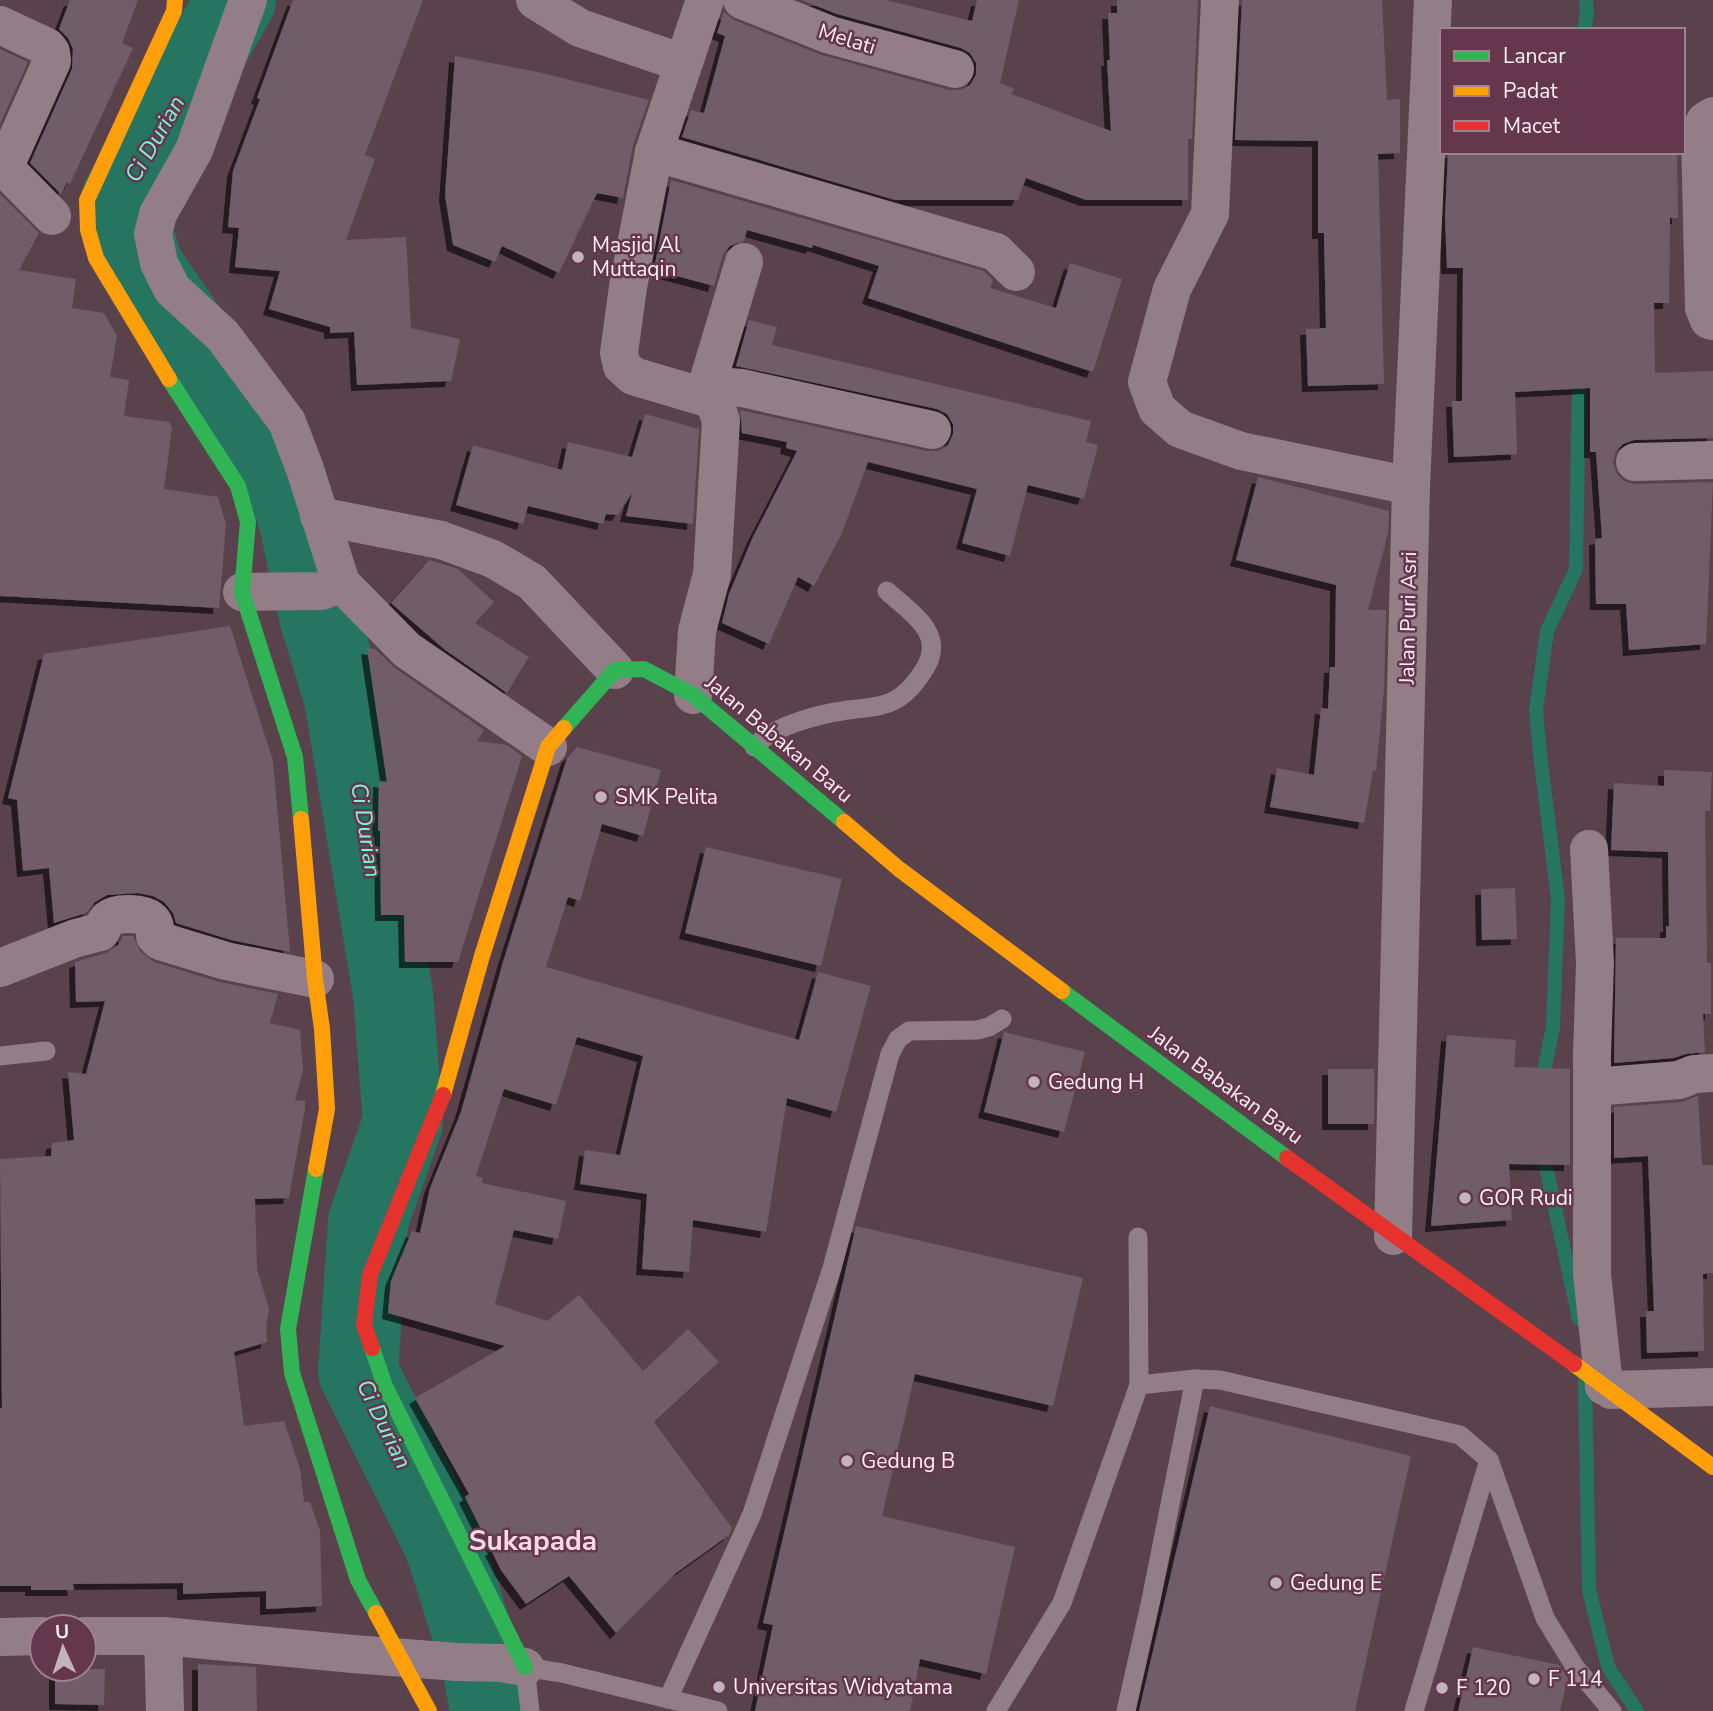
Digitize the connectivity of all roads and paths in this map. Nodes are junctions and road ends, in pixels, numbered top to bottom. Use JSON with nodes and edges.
{"nodes":[{"id":1,"x":175,"y":0,"type":"edge"},
{"id":2,"x":248,"y":0,"type":"edge"},
{"id":3,"x":535,"y":0,"type":"edge"},
{"id":4,"x":705,"y":0,"type":"edge"},
{"id":5,"x":742,"y":0,"type":"edge"},
{"id":6,"x":1220,"y":0,"type":"edge"},
{"id":7,"x":1433,"y":0,"type":"edge"},
{"id":8,"x":0,"y":24,"type":"edge"},
{"id":9,"x":683,"y":63,"type":"junction"},
{"id":10,"x":955,"y":69,"type":"dead end"},
{"id":11,"x":1713,"y":116,"type":"edge"},
{"id":12,"x":654,"y":152,"type":"junction"},
{"id":13,"x":3,"y":165,"type":"edge"},
{"id":14,"x":52,"y":216,"type":"dead end"},
{"id":15,"x":744,"y":262,"type":"dead end"},
{"id":16,"x":1016,"y":272,"type":"dead end"},
{"id":17,"x":1713,"y":321,"type":"edge"},
{"id":18,"x":716,"y":395,"type":"junction"},
{"id":19,"x":932,"y":429,"type":"dead end"},
{"id":20,"x":1713,"y":460,"type":"edge"},
{"id":21,"x":1635,"y":462,"type":"dead end"},
{"id":22,"x":1411,"y":486,"type":"junction"},
{"id":23,"x":319,"y":516,"type":"junction"},
{"id":24,"x":332,"y":587,"type":"junction"},
{"id":25,"x":258,"y":592,"type":"junction"},
{"id":26,"x":887,"y":592,"type":"dead end"},
{"id":27,"x":615,"y":670,"type":"junction"},
{"id":28,"x":693,"y":695,"type":"junction"},
{"id":29,"x":548,"y":747,"type":"junction"},
{"id":30,"x":754,"y":747,"type":"junction"},
{"id":31,"x":1590,"y":849,"type":"dead end"},
{"id":32,"x":0,"y":968,"type":"edge"},
{"id":33,"x":315,"y":979,"type":"junction"},
{"id":34,"x":1002,"y":1018,"type":"dead end"},
{"id":35,"x":46,"y":1051,"type":"dead end"},
{"id":36,"x":0,"y":1056,"type":"edge"},
{"id":37,"x":1713,"y":1073,"type":"edge"},
{"id":38,"x":1593,"y":1087,"type":"junction"},
{"id":39,"x":1393,"y":1236,"type":"junction"},
{"id":40,"x":1138,"y":1237,"type":"dead end"},
{"id":41,"x":1195,"y":1379,"type":"junction"},
{"id":42,"x":1139,"y":1385,"type":"junction"},
{"id":43,"x":1606,"y":1387,"type":"junction"},
{"id":44,"x":1713,"y":1387,"type":"edge"},
{"id":45,"x":1489,"y":1460,"type":"junction"},
{"id":46,"x":1713,"y":1467,"type":"edge"},
{"id":47,"x":28,"y":1636,"type":"edge"},
{"id":48,"x":98,"y":1636,"type":"edge"},
{"id":49,"x":163,"y":1636,"type":"junction"},
{"id":50,"x":0,"y":1637,"type":"edge"},
{"id":51,"x":400,"y":1658,"type":"junction"},
{"id":52,"x":513,"y":1665,"type":"junction"},
{"id":53,"x":668,"y":1699,"type":"junction"},
{"id":54,"x":165,"y":1711,"type":"edge"},
{"id":55,"x":429,"y":1711,"type":"edge"},
{"id":56,"x":530,"y":1711,"type":"edge"},
{"id":57,"x":718,"y":1711,"type":"edge"},
{"id":58,"x":996,"y":1711,"type":"edge"},
{"id":59,"x":1126,"y":1711,"type":"edge"},
{"id":60,"x":1413,"y":1711,"type":"edge"},
{"id":61,"x":1612,"y":1711,"type":"edge"}],
"edges":[{"from":1,"to":25,"type":"street"},
{"from":2,"to":23,"type":"street"},
{"from":3,"to":9,"type":"street"},
{"from":4,"to":9,"type":"street"},
{"from":5,"to":10,"type":"street","name":"Melati"},
{"from":6,"to":22,"type":"street"},
{"from":7,"to":22,"type":"street","name":"Jalan Puri Asri"},
{"from":8,"to":13,"type":"street"},
{"from":9,"to":12,"type":"street"},
{"from":11,"to":17,"type":"street"},
{"from":12,"to":16,"type":"street"},
{"from":12,"to":18,"type":"street"},
{"from":13,"to":14,"type":"street"},
{"from":15,"to":18,"type":"street"},
{"from":18,"to":19,"type":"street"},
{"from":18,"to":28,"type":"street"},
{"from":20,"to":21,"type":"street"},
{"from":22,"to":39,"type":"street","name":"Jalan Puri Asri"},
{"from":23,"to":24,"type":"street"},
{"from":23,"to":27,"type":"street"},
{"from":24,"to":25,"type":"street"},
{"from":24,"to":29,"type":"street"},
{"from":25,"to":33,"type":"street"},
{"from":26,"to":30,"type":"lane"},
{"from":27,"to":28,"type":"street","name":"Jalan Babakan Baru"},
{"from":27,"to":29,"type":"street"},
{"from":28,"to":30,"type":"street","name":"Jalan Babakan Baru"},
{"from":29,"to":52,"type":"street"},
{"from":30,"to":39,"type":"street","name":"Jalan Babakan Baru"},
{"from":31,"to":38,"type":"street"},
{"from":32,"to":33,"type":"street"},
{"from":33,"to":51,"type":"street"},
{"from":34,"to":53,"type":"lane"},
{"from":35,"to":36,"type":"lane"},
{"from":37,"to":38,"type":"street"},
{"from":38,"to":43,"type":"street"},
{"from":39,"to":43,"type":"street","name":"Jalan Babakan Baru"},
{"from":40,"to":42,"type":"lane"},
{"from":41,"to":42,"type":"lane"},
{"from":41,"to":45,"type":"lane"},
{"from":41,"to":59,"type":"lane"},
{"from":42,"to":58,"type":"lane"},
{"from":43,"to":44,"type":"street"},
{"from":43,"to":46,"type":"street","name":"Jalan Babakan Baru"},
{"from":45,"to":60,"type":"lane"},
{"from":45,"to":61,"type":"lane"},
{"from":47,"to":50,"type":"street"},
{"from":48,"to":49,"type":"street"},
{"from":49,"to":51,"type":"street"},
{"from":49,"to":54,"type":"street"},
{"from":51,"to":52,"type":"street"},
{"from":51,"to":55,"type":"street"},
{"from":52,"to":53,"type":"lane"},
{"from":52,"to":56,"type":"lane"},
{"from":53,"to":57,"type":"lane"}]}
